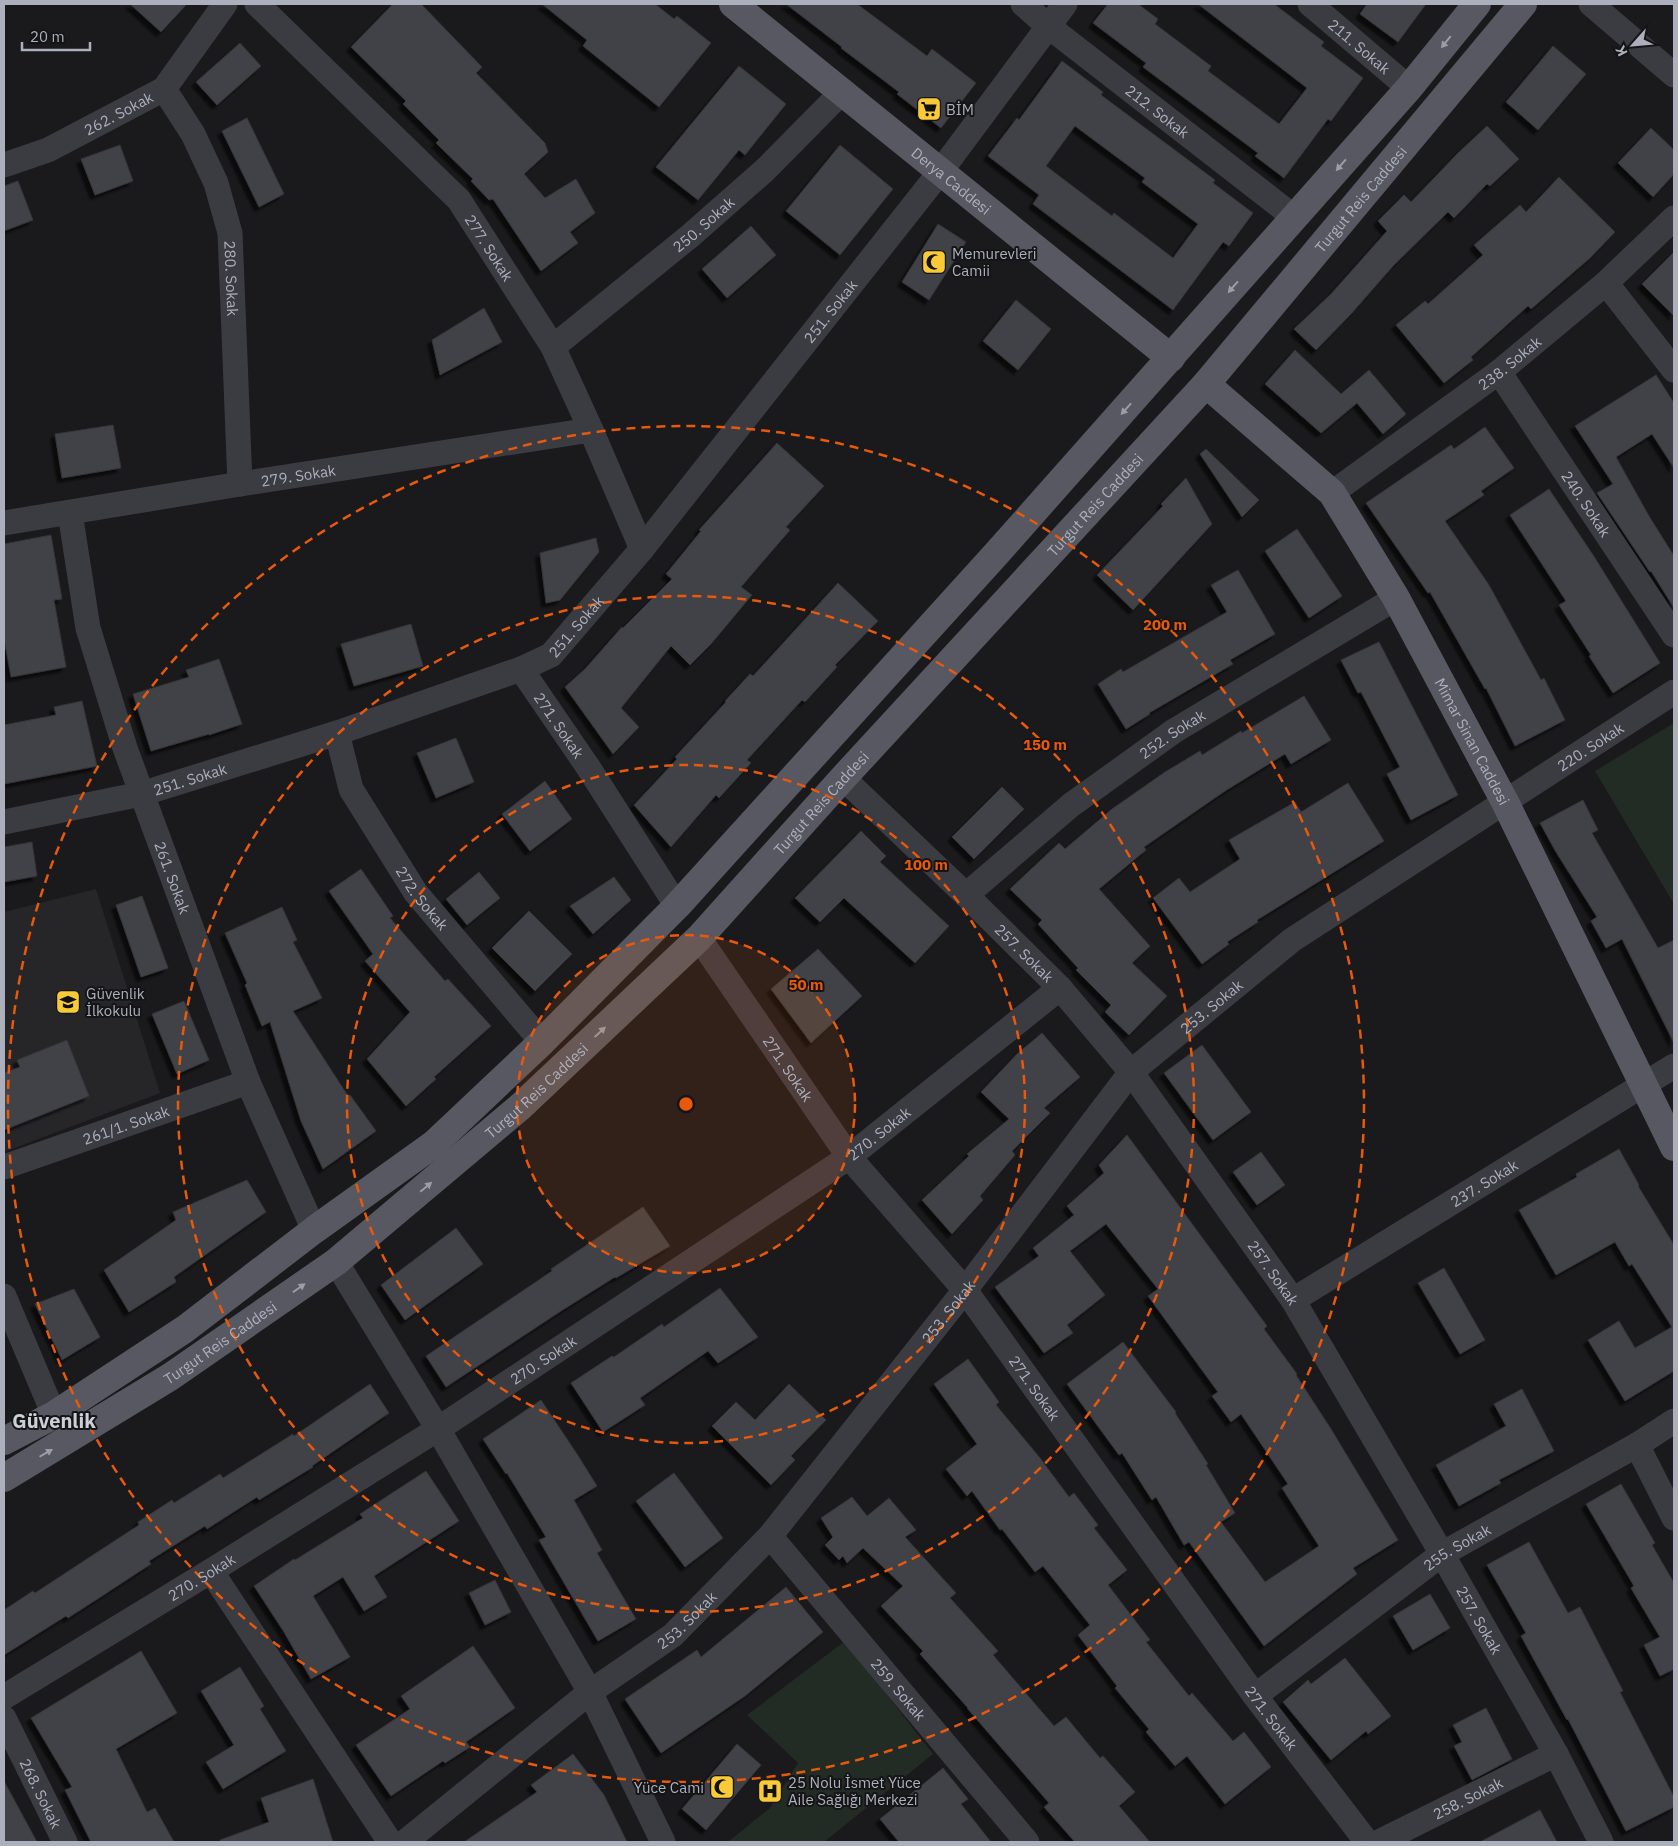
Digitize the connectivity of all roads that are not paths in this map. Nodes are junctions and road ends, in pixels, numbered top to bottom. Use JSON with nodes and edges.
{"nodes":[{"id":1,"x":225,"y":4,"type":"edge"},
{"id":2,"x":257,"y":4,"type":"edge"},
{"id":3,"x":733,"y":4,"type":"edge"},
{"id":4,"x":1023,"y":4,"type":"edge"},
{"id":5,"x":1065,"y":4,"type":"edge"},
{"id":6,"x":1310,"y":4,"type":"edge"},
{"id":7,"x":1477,"y":4,"type":"edge"},
{"id":8,"x":1523,"y":4,"type":"edge"},
{"id":9,"x":1592,"y":4,"type":"edge"},
{"id":10,"x":1048,"y":26,"type":"junction"},
{"id":11,"x":1674,"y":75,"type":"edge"},
{"id":12,"x":1408,"y":88,"type":"junction"},
{"id":13,"x":164,"y":89,"type":"junction"},
{"id":14,"x":843,"y":91,"type":"junction"},
{"id":15,"x":4,"y":165,"type":"edge"},
{"id":16,"x":940,"y":172,"type":"junction"},
{"id":17,"x":1294,"y":217,"type":"junction"},
{"id":18,"x":1674,"y":218,"type":"edge"},
{"id":19,"x":1606,"y":283,"type":"junction"},
{"id":20,"x":553,"y":347,"type":"junction"},
{"id":21,"x":1171,"y":358,"type":"junction"},
{"id":22,"x":1674,"y":370,"type":"edge"},
{"id":23,"x":1499,"y":372,"type":"junction"},
{"id":24,"x":1206,"y":384,"type":"junction"},
{"id":25,"x":591,"y":430,"type":"junction"},
{"id":26,"x":240,"y":484,"type":"junction"},
{"id":27,"x":1332,"y":493,"type":"junction"},
{"id":28,"x":70,"y":513,"type":"junction"},
{"id":29,"x":4,"y":523,"type":"edge"},
{"id":30,"x":642,"y":549,"type":"junction"},
{"id":31,"x":1396,"y":598,"type":"junction"},
{"id":32,"x":1674,"y":635,"type":"edge"},
{"id":33,"x":521,"y":669,"type":"junction"},
{"id":34,"x":1674,"y":692,"type":"edge"},
{"id":35,"x":337,"y":732,"type":"junction"},
{"id":36,"x":843,"y":778,"type":"junction"},
{"id":37,"x":141,"y":794,"type":"junction"},
{"id":38,"x":1505,"y":802,"type":"junction"},
{"id":39,"x":4,"y":822,"type":"edge"},
{"id":40,"x":966,"y":895,"type":"junction"},
{"id":41,"x":677,"y":906,"type":"junction"},
{"id":42,"x":699,"y":938,"type":"junction"},
{"id":43,"x":1060,"y":988,"type":"junction"},
{"id":44,"x":542,"y":1042,"type":"junction"},
{"id":45,"x":1674,"y":1066,"type":"edge"},
{"id":46,"x":1131,"y":1072,"type":"junction"},
{"id":47,"x":248,"y":1082,"type":"junction"},
{"id":48,"x":1644,"y":1086,"type":"junction"},
{"id":49,"x":1674,"y":1147,"type":"edge"},
{"id":50,"x":849,"y":1156,"type":"junction"},
{"id":51,"x":4,"y":1167,"type":"edge"},
{"id":52,"x":314,"y":1230,"type":"junction"},
{"id":53,"x":336,"y":1262,"type":"junction"},
{"id":54,"x":964,"y":1290,"type":"junction"},
{"id":55,"x":4,"y":1296,"type":"edge"},
{"id":56,"x":1293,"y":1300,"type":"junction"},
{"id":57,"x":54,"y":1415,"type":"junction"},
{"id":58,"x":1674,"y":1421,"type":"edge"},
{"id":59,"x":438,"y":1429,"type":"junction"},
{"id":60,"x":4,"y":1441,"type":"edge"},
{"id":61,"x":1637,"y":1446,"type":"junction"},
{"id":62,"x":4,"y":1478,"type":"edge"},
{"id":63,"x":1674,"y":1518,"type":"edge"},
{"id":64,"x":770,"y":1536,"type":"junction"},
{"id":65,"x":1442,"y":1554,"type":"junction"},
{"id":66,"x":211,"y":1571,"type":"junction"},
{"id":67,"x":590,"y":1692,"type":"junction"},
{"id":68,"x":1255,"y":1696,"type":"junction"},
{"id":69,"x":4,"y":1697,"type":"edge"},
{"id":70,"x":4,"y":1718,"type":"edge"},
{"id":71,"x":1556,"y":1754,"type":"junction"},
{"id":72,"x":65,"y":1842,"type":"edge"},
{"id":73,"x":390,"y":1842,"type":"edge"},
{"id":74,"x":405,"y":1842,"type":"edge"},
{"id":75,"x":663,"y":1842,"type":"edge"},
{"id":76,"x":1027,"y":1842,"type":"edge"},
{"id":77,"x":1367,"y":1842,"type":"edge"},
{"id":78,"x":1379,"y":1842,"type":"edge"},
{"id":79,"x":1601,"y":1842,"type":"edge"}],
"edges":[{"from":1,"to":13,"type":"street","name":"262. Sokak"},
{"from":2,"to":20,"type":"street","name":"277. Sokak"},
{"from":3,"to":14,"type":"main road","name":"Derya Caddesi"},
{"from":4,"to":10,"type":"street","name":"212. Sokak"},
{"from":5,"to":10,"type":"street","name":"251. Sokak"},
{"from":6,"to":12,"type":"street","name":"211. Sokak"},
{"from":7,"to":12,"type":"main road","name":"Turgut Reis Caddesi","one_way":true},
{"from":8,"to":24,"type":"main road","name":"Turgut Reis Caddesi"},
{"from":9,"to":11,"type":"street"},
{"from":10,"to":16,"type":"street","name":"251. Sokak"},
{"from":10,"to":17,"type":"street","name":"212. Sokak"},
{"from":12,"to":17,"type":"main road","name":"Turgut Reis Caddesi","one_way":true},
{"from":13,"to":15,"type":"street","name":"262. Sokak"},
{"from":13,"to":26,"type":"street","name":"280. Sokak"},
{"from":14,"to":16,"type":"main road","name":"Derya Caddesi"},
{"from":14,"to":20,"type":"street","name":"250. Sokak"},
{"from":16,"to":21,"type":"main road","name":"Derya Caddesi"},
{"from":16,"to":30,"type":"street","name":"251. Sokak"},
{"from":17,"to":21,"type":"main road","name":"Turgut Reis Caddesi","one_way":true},
{"from":18,"to":19,"type":"street","name":"238. Sokak"},
{"from":19,"to":22,"type":"street"},
{"from":19,"to":23,"type":"street","name":"238. Sokak"},
{"from":20,"to":25,"type":"street","name":"277. Sokak"},
{"from":21,"to":41,"type":"main road","name":"Turgut Reis Caddesi","one_way":true},
{"from":23,"to":27,"type":"street","name":"238. Sokak"},
{"from":23,"to":32,"type":"street","name":"240. Sokak"},
{"from":24,"to":27,"type":"main road","name":"Mimar Sinan Caddesi"},
{"from":24,"to":36,"type":"main road","name":"Turgut Reis Caddesi"},
{"from":25,"to":26,"type":"street","name":"279. Sokak"},
{"from":25,"to":30,"type":"street","name":"277. Sokak"},
{"from":26,"to":28,"type":"street","name":"279. Sokak"},
{"from":27,"to":31,"type":"main road","name":"Mimar Sinan Caddesi"},
{"from":28,"to":29,"type":"street","name":"279. Sokak"},
{"from":28,"to":37,"type":"street","name":"261. Sokak"},
{"from":30,"to":33,"type":"street","name":"251. Sokak"},
{"from":31,"to":38,"type":"main road","name":"Mimar Sinan Caddesi"},
{"from":31,"to":40,"type":"street","name":"252. Sokak"},
{"from":33,"to":35,"type":"street","name":"251. Sokak"},
{"from":33,"to":41,"type":"street","name":"271. Sokak"},
{"from":34,"to":38,"type":"street","name":"220. Sokak"},
{"from":35,"to":37,"type":"street","name":"251. Sokak"},
{"from":35,"to":44,"type":"street","name":"272. Sokak"},
{"from":36,"to":40,"type":"street","name":"257. Sokak"},
{"from":36,"to":42,"type":"main road","name":"Turgut Reis Caddesi"},
{"from":37,"to":39,"type":"street","name":"251. Sokak"},
{"from":37,"to":47,"type":"street","name":"261. Sokak"},
{"from":38,"to":46,"type":"street","name":"253. Sokak"},
{"from":38,"to":48,"type":"main road","name":"Mimar Sinan Caddesi"},
{"from":40,"to":43,"type":"street","name":"257. Sokak"},
{"from":41,"to":44,"type":"main road","name":"Turgut Reis Caddesi"},
{"from":42,"to":50,"type":"street","name":"271. Sokak"},
{"from":53,"to":42,"type":"main road","name":"Turgut Reis Caddesi","one_way":true},
{"from":43,"to":46,"type":"street","name":"257. Sokak"},
{"from":43,"to":50,"type":"street","name":"270. Sokak"},
{"from":44,"to":52,"type":"main road","name":"Turgut Reis Caddesi"},
{"from":45,"to":48,"type":"street","name":"237. Sokak"},
{"from":46,"to":54,"type":"street","name":"253. Sokak"},
{"from":46,"to":56,"type":"street","name":"257. Sokak"},
{"from":47,"to":51,"type":"street","name":"261/1. Sokak"},
{"from":47,"to":52,"type":"street","name":"261. Sokak"},
{"from":48,"to":49,"type":"main road","name":"Mimar Sinan Caddesi"},
{"from":48,"to":56,"type":"street","name":"237. Sokak"},
{"from":50,"to":54,"type":"street","name":"271. Sokak"},
{"from":50,"to":59,"type":"street","name":"270. Sokak"},
{"from":52,"to":57,"type":"main road","name":"Turgut Reis Caddesi"},
{"from":53,"to":59,"type":"street"},
{"from":62,"to":53,"type":"main road","name":"Turgut Reis Caddesi","one_way":true},
{"from":54,"to":64,"type":"street","name":"253. Sokak"},
{"from":54,"to":68,"type":"street","name":"271. Sokak"},
{"from":55,"to":57,"type":"street"},
{"from":56,"to":65,"type":"street","name":"257. Sokak"},
{"from":57,"to":60,"type":"main road","name":"Turgut Reis Caddesi"},
{"from":58,"to":61,"type":"street","name":"255. Sokak"},
{"from":59,"to":66,"type":"street","name":"270. Sokak"},
{"from":59,"to":67,"type":"street"},
{"from":61,"to":63,"type":"street"},
{"from":61,"to":65,"type":"street","name":"255. Sokak"},
{"from":64,"to":67,"type":"street","name":"253. Sokak"},
{"from":64,"to":76,"type":"street","name":"259. Sokak"},
{"from":65,"to":68,"type":"street","name":"255. Sokak"},
{"from":65,"to":71,"type":"street","name":"257. Sokak"},
{"from":66,"to":69,"type":"street","name":"270. Sokak"},
{"from":66,"to":73,"type":"street"},
{"from":67,"to":74,"type":"street","name":"253. Sokak"},
{"from":67,"to":75,"type":"street"},
{"from":68,"to":77,"type":"street","name":"271. Sokak"},
{"from":70,"to":72,"type":"street","name":"268. Sokak"},
{"from":71,"to":78,"type":"street","name":"258. Sokak"},
{"from":71,"to":79,"type":"street","name":"257. Sokak"}]}
